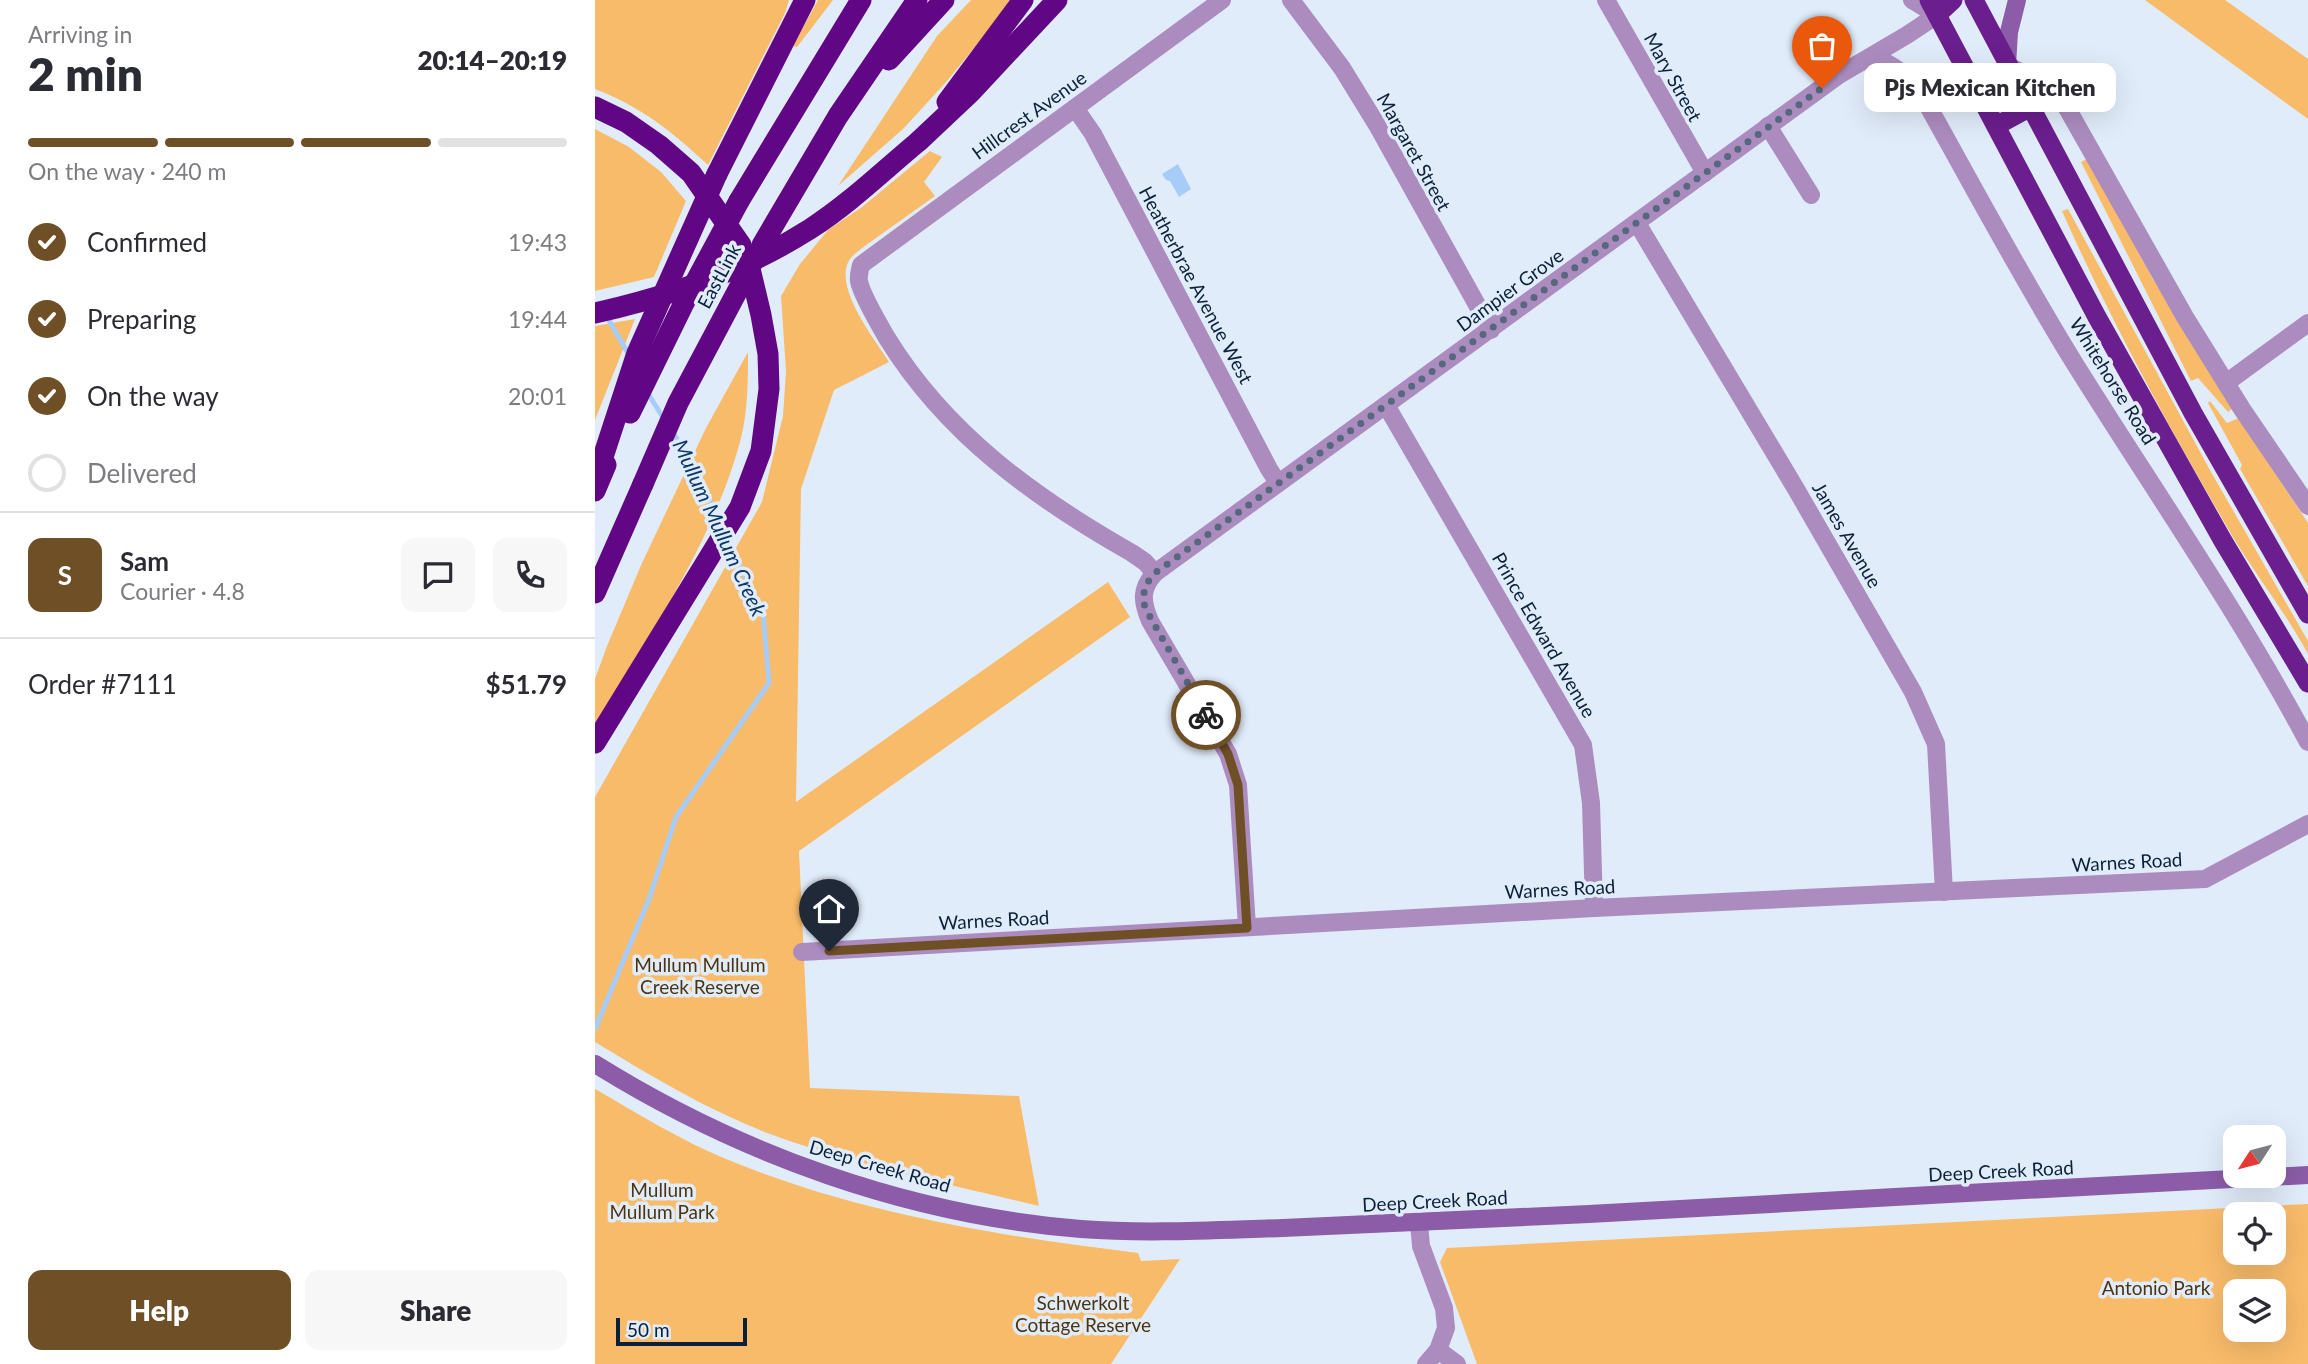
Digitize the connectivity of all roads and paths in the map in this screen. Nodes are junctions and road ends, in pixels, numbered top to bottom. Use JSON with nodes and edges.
{"nodes":[{"id":1,"x":805,"y":0,"type":"edge"},
{"id":2,"x":861,"y":0,"type":"edge"},
{"id":3,"x":918,"y":0,"type":"edge"},
{"id":4,"x":944,"y":0,"type":"edge"},
{"id":5,"x":1023,"y":0,"type":"edge"},
{"id":6,"x":1057,"y":0,"type":"edge"},
{"id":7,"x":1222,"y":0,"type":"edge"},
{"id":8,"x":1291,"y":0,"type":"edge"},
{"id":9,"x":1606,"y":0,"type":"edge"},
{"id":10,"x":1912,"y":0,"type":"edge"},
{"id":11,"x":1953,"y":0,"type":"edge"},
{"id":12,"x":1974,"y":0,"type":"edge"},
{"id":13,"x":2017,"y":0,"type":"edge"},
{"id":14,"x":1933,"y":7,"type":"edge"},
{"id":15,"x":1872,"y":56,"type":"junction"},
{"id":16,"x":2007,"y":65,"type":"junction"},
{"id":17,"x":2055,"y":94,"type":"junction"},
{"id":18,"x":595,"y":107,"type":"edge"},
{"id":19,"x":1075,"y":107,"type":"junction"},
{"id":20,"x":2031,"y":109,"type":"junction"},
{"id":21,"x":838,"y":116,"type":"junction"},
{"id":22,"x":1996,"y":126,"type":"junction"},
{"id":23,"x":1768,"y":127,"type":"junction"},
{"id":24,"x":919,"y":141,"type":"junction"},
{"id":25,"x":1705,"y":173,"type":"junction"},
{"id":26,"x":1811,"y":195,"type":"dead end"},
{"id":27,"x":1636,"y":223,"type":"junction"},
{"id":28,"x":595,"y":313,"type":"edge"},
{"id":29,"x":2308,"y":323,"type":"edge"},
{"id":30,"x":1491,"y":330,"type":"junction"},
{"id":31,"x":2226,"y":383,"type":"junction"},
{"id":32,"x":1386,"y":405,"type":"junction"},
{"id":33,"x":601,"y":469,"type":"edge"},
{"id":34,"x":1278,"y":483,"type":"junction"},
{"id":35,"x":595,"y":491,"type":"edge"},
{"id":36,"x":2308,"y":506,"type":"edge"},
{"id":37,"x":1155,"y":573,"type":"junction"},
{"id":38,"x":595,"y":593,"type":"edge"},
{"id":39,"x":2308,"y":614,"type":"edge"},
{"id":40,"x":2308,"y":683,"type":"edge"},
{"id":41,"x":2308,"y":741,"type":"edge"},
{"id":42,"x":595,"y":743,"type":"edge"},
{"id":43,"x":2308,"y":824,"type":"edge"},
{"id":44,"x":1944,"y":892,"type":"junction"},
{"id":45,"x":1594,"y":908,"type":"junction"},
{"id":46,"x":1247,"y":928,"type":"junction"},
{"id":47,"x":801,"y":952,"type":"dead end"},
{"id":48,"x":595,"y":1064,"type":"edge"},
{"id":49,"x":2308,"y":1175,"type":"edge"},
{"id":50,"x":1419,"y":1223,"type":"junction"},
{"id":51,"x":1438,"y":1350,"type":"junction"},
{"id":52,"x":1426,"y":1364,"type":"edge"},
{"id":53,"x":1457,"y":1364,"type":"edge"}],
"edges":[{"from":1,"to":33,"type":"highway","bridge":true},
{"from":2,"to":33,"type":"highway","name":"EastLink","bridge":true},
{"from":3,"to":21,"type":"highway","name":"EastLink"},
{"from":4,"to":21,"type":"highway"},
{"from":5,"to":24,"type":"highway"},
{"from":6,"to":24,"type":"highway"},
{"from":7,"to":19,"type":"street","name":"Hillcrest Avenue"},
{"from":8,"to":30,"type":"street","name":"Margaret Street"},
{"from":9,"to":25,"type":"street","name":"Mary Street"},
{"from":10,"to":14,"type":"street"},
{"from":11,"to":14,"type":"highway"},
{"from":12,"to":16,"type":"highway"},
{"from":13,"to":16,"type":"main road"},
{"from":14,"to":15,"type":"street","name":"Dampier Grove"},
{"from":14,"to":22,"type":"highway","name":"Whitehorse Road"},
{"from":15,"to":23,"type":"street","name":"Dampier Grove"},
{"from":15,"to":41,"type":"street","name":"Whitehorse Road"},
{"from":16,"to":17,"type":"street"},
{"from":16,"to":20,"type":"highway"},
{"from":17,"to":20,"type":"highway"},
{"from":17,"to":31,"type":"street"},
{"from":18,"to":42,"type":"highway"},
{"from":19,"to":34,"type":"street","name":"Heatherbrae Avenue West"},
{"from":19,"to":37,"type":"street","name":"Hillcrest Avenue"},
{"from":20,"to":22,"type":"highway"},
{"from":20,"to":39,"type":"highway"},
{"from":21,"to":38,"type":"highway","name":"EastLink","bridge":true},
{"from":22,"to":40,"type":"highway","name":"Whitehorse Road"},
{"from":23,"to":25,"type":"street","name":"Dampier Grove"},
{"from":23,"to":26,"type":"street"},
{"from":24,"to":28,"type":"highway","bridge":true},
{"from":25,"to":27,"type":"street","name":"Dampier Grove"},
{"from":27,"to":30,"type":"street","name":"Dampier Grove"},
{"from":27,"to":44,"type":"street","name":"James Avenue"},
{"from":29,"to":31,"type":"street"},
{"from":30,"to":32,"type":"street","name":"Dampier Grove"},
{"from":31,"to":36,"type":"street"},
{"from":32,"to":34,"type":"street","name":"Dampier Grove"},
{"from":32,"to":45,"type":"street","name":"Prince Edward Avenue"},
{"from":33,"to":35,"type":"highway","name":"EastLink"},
{"from":34,"to":37,"type":"street","name":"Dampier Grove"},
{"from":37,"to":46,"type":"street"},
{"from":43,"to":44,"type":"street","name":"Warnes Road"},
{"from":44,"to":45,"type":"street","name":"Warnes Road"},
{"from":45,"to":46,"type":"street","name":"Warnes Road"},
{"from":46,"to":47,"type":"street","name":"Warnes Road"},
{"from":48,"to":50,"type":"main road","name":"Deep Creek Road"},
{"from":49,"to":50,"type":"main road","name":"Deep Creek Road"},
{"from":50,"to":51,"type":"street"},
{"from":51,"to":52,"type":"street"},
{"from":51,"to":53,"type":"street"}]}
